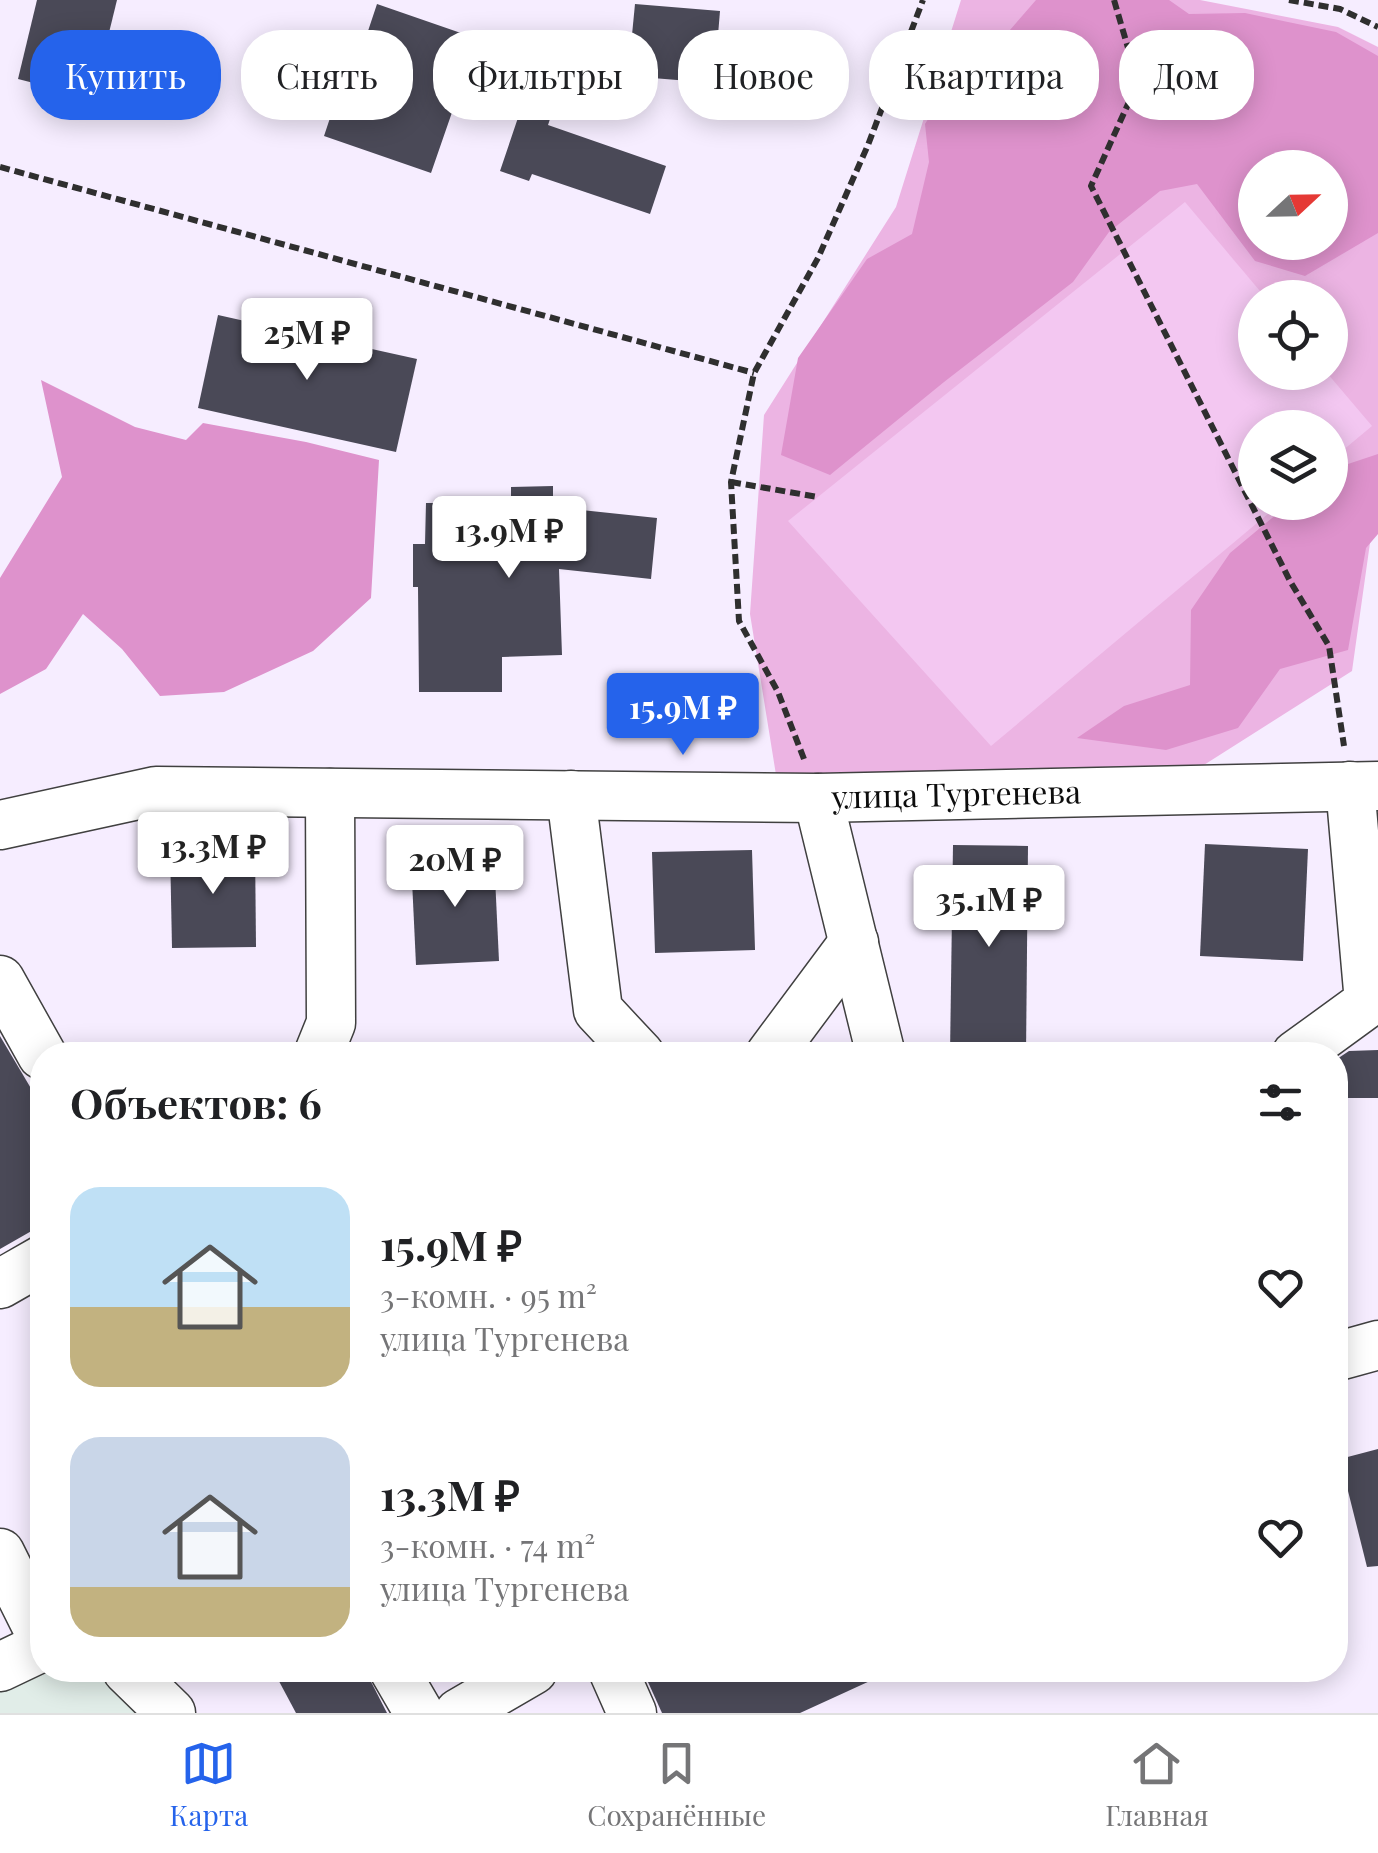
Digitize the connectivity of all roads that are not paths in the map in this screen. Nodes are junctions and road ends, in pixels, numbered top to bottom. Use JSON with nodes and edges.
{"nodes":[{"id":1,"x":1364,"y":786,"type":"edge"},
{"id":2,"x":330,"y":793,"type":"junction"},
{"id":3,"x":571,"y":796,"type":"junction"},
{"id":4,"x":818,"y":798,"type":"junction"},
{"id":5,"x":0,"y":825,"type":"edge"},
{"id":6,"x":854,"y":942,"type":"junction"},
{"id":7,"x":0,"y":980,"type":"edge"},
{"id":8,"x":1374,"y":1002,"type":"edge"},
{"id":9,"x":35,"y":1042,"type":"edge"},
{"id":10,"x":323,"y":1042,"type":"edge"},
{"id":11,"x":628,"y":1042,"type":"edge"},
{"id":12,"x":780,"y":1042,"type":"edge"},
{"id":13,"x":878,"y":1042,"type":"edge"},
{"id":14,"x":1315,"y":1042,"type":"edge"},
{"id":15,"x":30,"y":1267,"type":"edge"},
{"id":16,"x":0,"y":1284,"type":"edge"},
{"id":17,"x":1378,"y":1346,"type":"edge"},
{"id":18,"x":1348,"y":1354,"type":"edge"},
{"id":19,"x":0,"y":1553,"type":"edge"},
{"id":20,"x":30,"y":1613,"type":"edge"},
{"id":21,"x":30,"y":1653,"type":"edge"},
{"id":22,"x":0,"y":1667,"type":"edge"},
{"id":23,"x":139,"y":1682,"type":"edge"},
{"id":24,"x":401,"y":1682,"type":"edge"},
{"id":25,"x":513,"y":1682,"type":"edge"},
{"id":26,"x":618,"y":1682,"type":"edge"},
{"id":27,"x":171,"y":1713,"type":"edge"},
{"id":28,"x":419,"y":1713,"type":"edge"},
{"id":29,"x":460,"y":1713,"type":"edge"},
{"id":30,"x":632,"y":1713,"type":"edge"}],
"edges":[{"from":1,"to":4,"type":"street","name":"улица Тургенева"},
{"from":1,"to":8,"type":"street"},
{"from":2,"to":3,"type":"street","name":"улица Тургенева"},
{"from":2,"to":5,"type":"street","name":"улица Тургенева"},
{"from":2,"to":10,"type":"street"},
{"from":3,"to":4,"type":"street","name":"улица Тургенева"},
{"from":3,"to":11,"type":"street"},
{"from":4,"to":6,"type":"street"},
{"from":6,"to":12,"type":"street"},
{"from":6,"to":13,"type":"street"},
{"from":7,"to":9,"type":"street"},
{"from":8,"to":14,"type":"street"},
{"from":15,"to":16,"type":"street"},
{"from":17,"to":18,"type":"street"},
{"from":19,"to":20,"type":"street"},
{"from":21,"to":22,"type":"street"},
{"from":23,"to":27,"type":"street"},
{"from":24,"to":28,"type":"street"},
{"from":25,"to":29,"type":"street"},
{"from":26,"to":30,"type":"street"}]}
